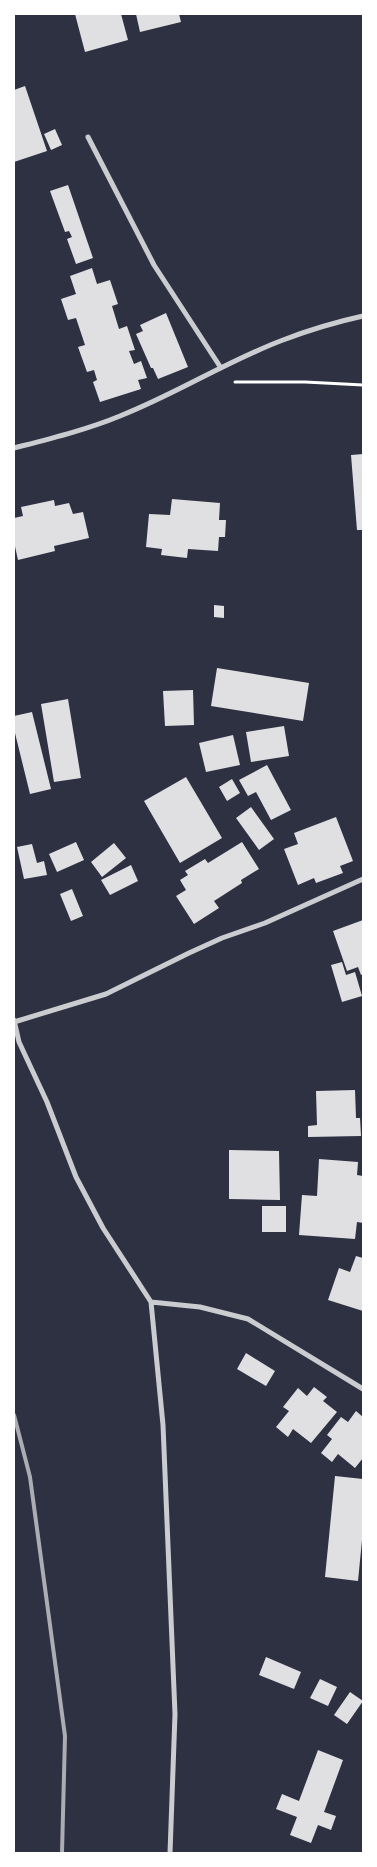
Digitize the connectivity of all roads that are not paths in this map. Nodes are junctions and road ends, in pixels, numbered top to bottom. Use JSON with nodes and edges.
{"nodes":[{"id":1,"x":88,"y":137,"type":"dead end"},
{"id":2,"x":363,"y":316,"type":"edge"},
{"id":3,"x":221,"y":368,"type":"junction"},
{"id":4,"x":14,"y":448,"type":"edge"},
{"id":5,"x":363,"y":879,"type":"edge"},
{"id":6,"x":14,"y":1021,"type":"edge"},
{"id":7,"x":16,"y":1042,"type":"edge"},
{"id":8,"x":151,"y":1302,"type":"junction"},
{"id":9,"x":363,"y":1389,"type":"edge"},
{"id":10,"x":170,"y":1853,"type":"edge"}],
"edges":[{"from":1,"to":3,"type":"street"},
{"from":2,"to":3,"type":"street"},
{"from":3,"to":4,"type":"street"},
{"from":5,"to":6,"type":"street"},
{"from":6,"to":7,"type":"street"},
{"from":7,"to":8,"type":"street"},
{"from":8,"to":9,"type":"street"},
{"from":8,"to":10,"type":"street"}]}
